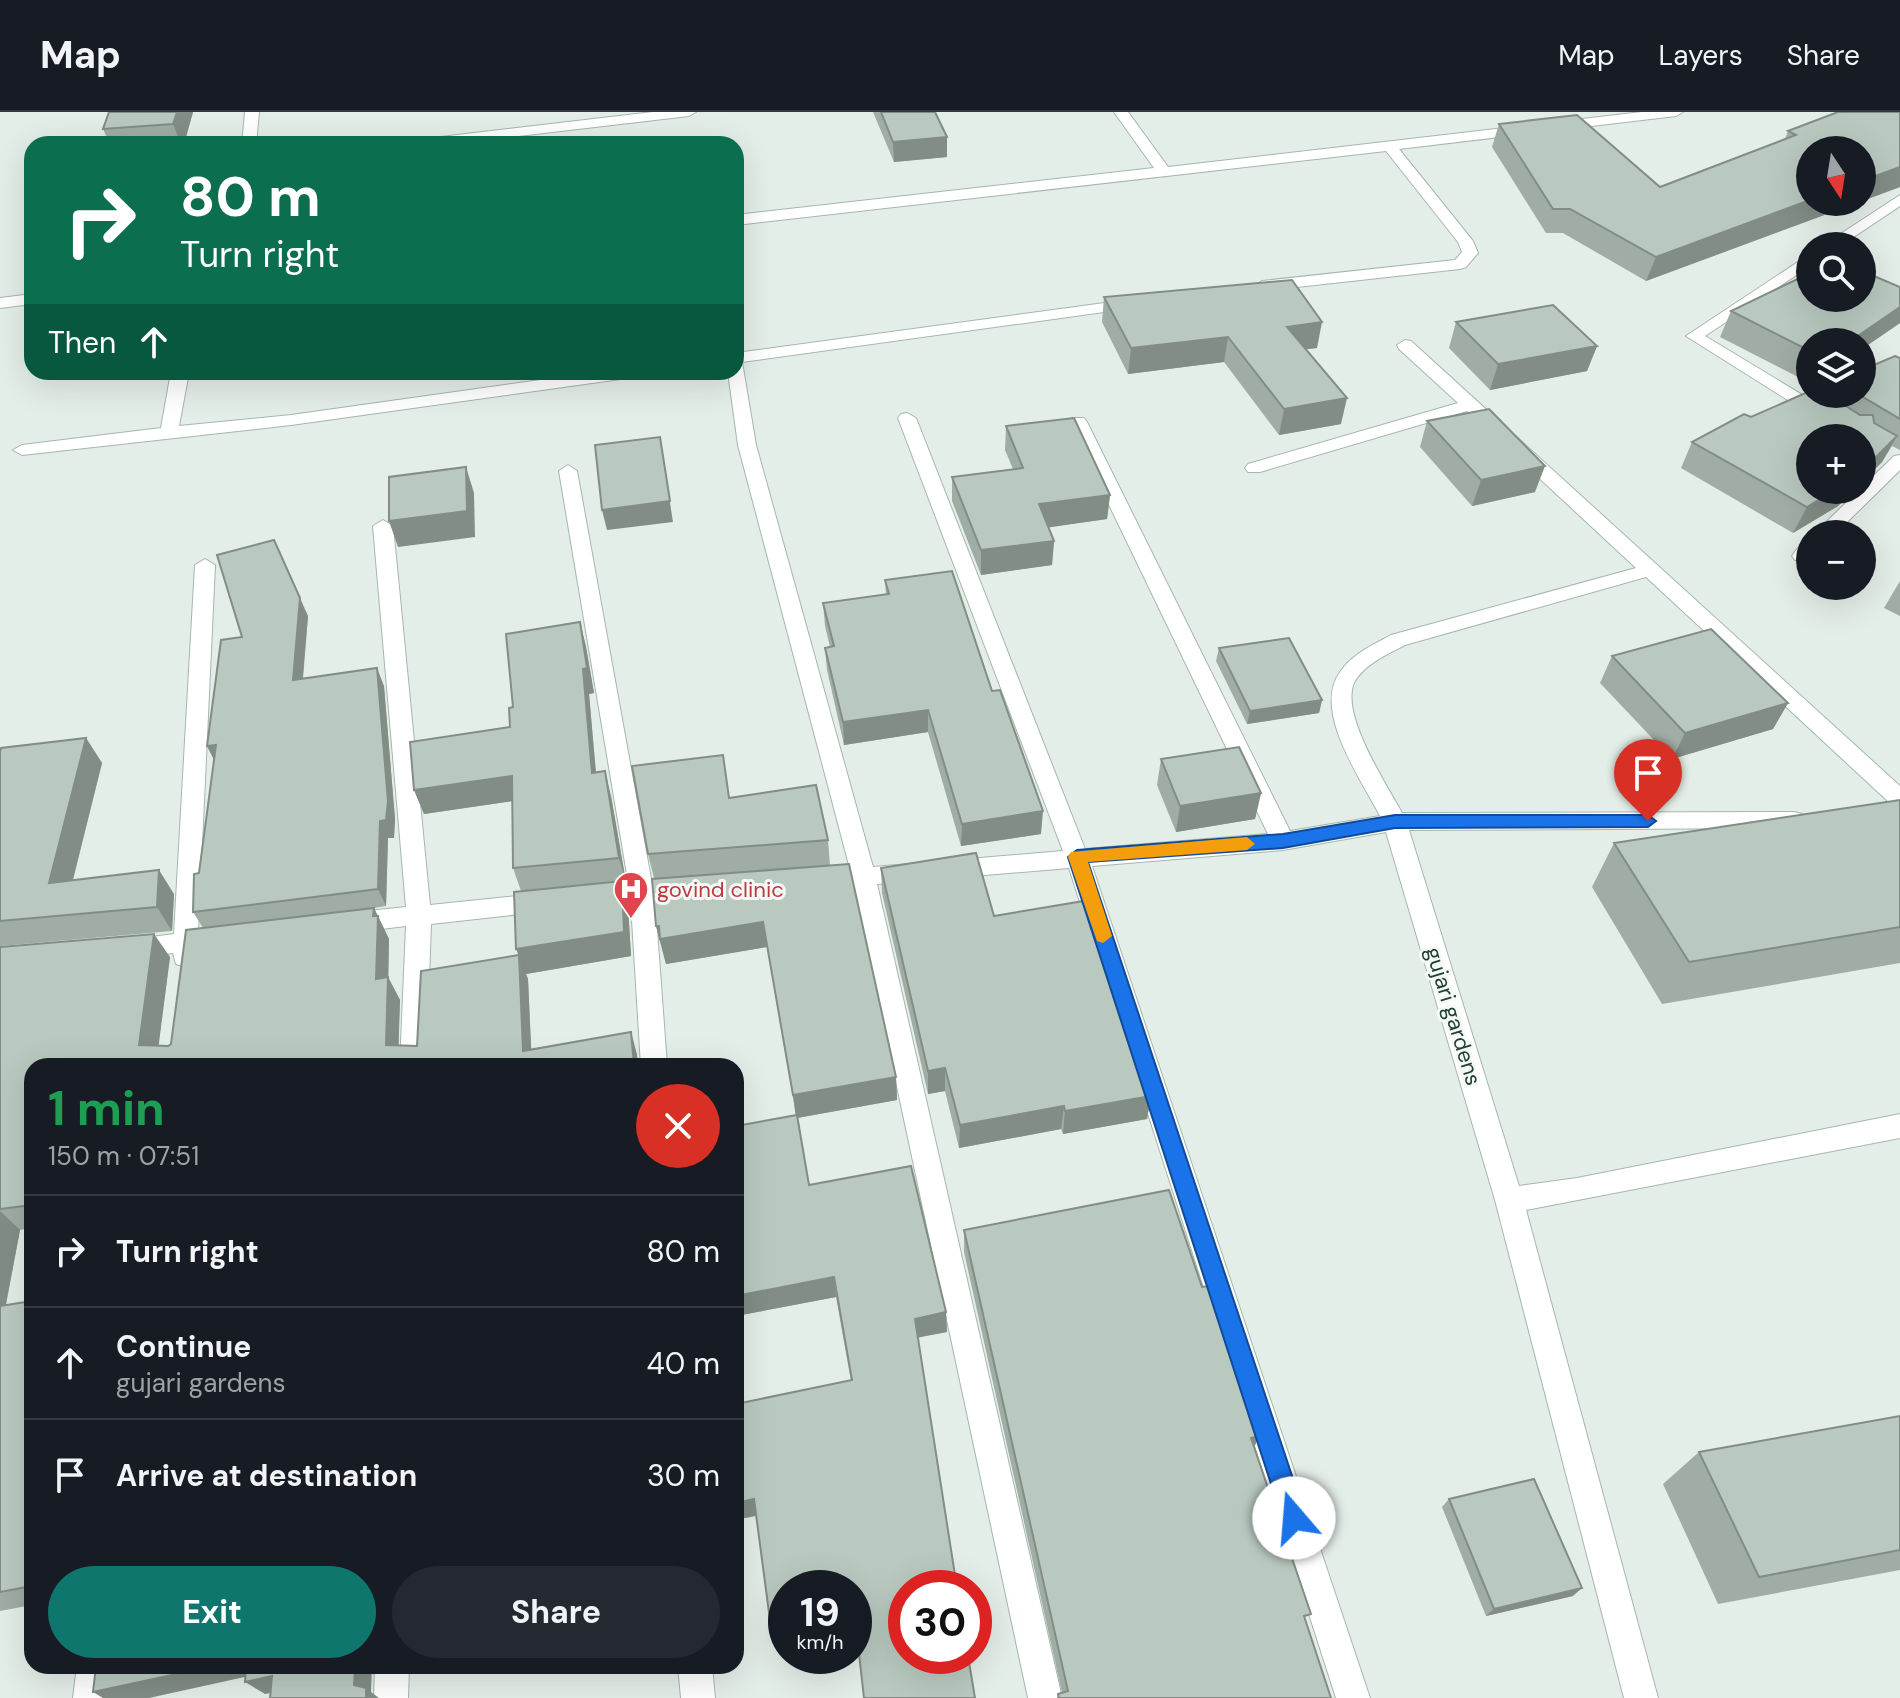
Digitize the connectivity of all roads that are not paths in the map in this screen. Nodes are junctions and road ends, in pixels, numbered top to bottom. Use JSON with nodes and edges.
{"nodes":[{"id":1,"x":252,"y":112,"type":"edge"},
{"id":2,"x":689,"y":112,"type":"edge"},
{"id":3,"x":1121,"y":112,"type":"edge"},
{"id":4,"x":1583,"y":112,"type":"edge"},
{"id":5,"x":1676,"y":112,"type":"edge"},
{"id":6,"x":568,"y":119,"type":"edge"},
{"id":7,"x":1596,"y":122,"type":"junction"},
{"id":8,"x":250,"y":136,"type":"edge"},
{"id":9,"x":464,"y":136,"type":"edge"},
{"id":10,"x":1391,"y":148,"type":"junction"},
{"id":11,"x":1162,"y":169,"type":"junction"},
{"id":12,"x":1900,"y":199,"type":"edge"},
{"id":13,"x":744,"y":219,"type":"edge"},
{"id":14,"x":1851,"y":232,"type":"edge"},
{"id":15,"x":1796,"y":268,"type":"edge"},
{"id":16,"x":1240,"y":289,"type":"edge"},
{"id":17,"x":24,"y":300,"type":"edge"},
{"id":18,"x":1145,"y":302,"type":"edge"},
{"id":19,"x":0,"y":303,"type":"edge"},
{"id":20,"x":1405,"y":345,"type":"dead end"},
{"id":21,"x":744,"y":357,"type":"edge"},
{"id":22,"x":179,"y":380,"type":"edge"},
{"id":23,"x":578,"y":380,"type":"edge"},
{"id":24,"x":738,"y":380,"type":"edge"},
{"id":25,"x":1470,"y":405,"type":"junction"},
{"id":26,"x":907,"y":418,"type":"dead end"},
{"id":27,"x":1078,"y":422,"type":"edge"},
{"id":28,"x":169,"y":432,"type":"junction"},
{"id":29,"x":22,"y":450,"type":"dead end"},
{"id":30,"x":1883,"y":451,"type":"edge"},
{"id":31,"x":1254,"y":468,"type":"dead end"},
{"id":32,"x":568,"y":471,"type":"dead end"},
{"id":33,"x":1834,"y":520,"type":"edge"},
{"id":34,"x":383,"y":526,"type":"dead end"},
{"id":35,"x":205,"y":565,"type":"dead end"},
{"id":36,"x":1650,"y":570,"type":"junction"},
{"id":37,"x":1895,"y":813,"type":"edge"},
{"id":38,"x":1821,"y":820,"type":"edge"},
{"id":39,"x":1395,"y":822,"type":"junction"},
{"id":40,"x":1283,"y":841,"type":"junction"},
{"id":41,"x":1077,"y":857,"type":"junction"},
{"id":42,"x":864,"y":877,"type":"junction"},
{"id":43,"x":801,"y":882,"type":"edge"},
{"id":44,"x":705,"y":889,"type":"edge"},
{"id":45,"x":642,"y":893,"type":"junction"},
{"id":46,"x":419,"y":915,"type":"junction"},
{"id":47,"x":326,"y":926,"type":"edge"},
{"id":48,"x":233,"y":937,"type":"edge"},
{"id":49,"x":187,"y":943,"type":"junction"},
{"id":50,"x":109,"y":950,"type":"edge"},
{"id":51,"x":183,"y":974,"type":"edge"},
{"id":52,"x":413,"y":1058,"type":"edge"},
{"id":53,"x":653,"y":1058,"type":"edge"},
{"id":54,"x":1900,"y":1126,"type":"edge"},
{"id":55,"x":1509,"y":1200,"type":"junction"},
{"id":56,"x":93,"y":1674,"type":"edge"},
{"id":57,"x":392,"y":1674,"type":"edge"},
{"id":58,"x":696,"y":1674,"type":"edge"},
{"id":59,"x":90,"y":1698,"type":"edge"},
{"id":60,"x":391,"y":1698,"type":"edge"},
{"id":61,"x":698,"y":1698,"type":"edge"},
{"id":62,"x":1045,"y":1698,"type":"edge"},
{"id":63,"x":1353,"y":1698,"type":"edge"},
{"id":64,"x":1641,"y":1698,"type":"edge"}],
"edges":[{"from":1,"to":8,"type":"street"},
{"from":2,"to":6,"type":"street"},
{"from":3,"to":11,"type":"street"},
{"from":4,"to":7,"type":"street"},
{"from":5,"to":7,"type":"street"},
{"from":6,"to":9,"type":"street"},
{"from":7,"to":10,"type":"street"},
{"from":10,"to":11,"type":"street"},
{"from":10,"to":16,"type":"street"},
{"from":11,"to":13,"type":"street"},
{"from":12,"to":14,"type":"street"},
{"from":15,"to":30,"type":"street"},
{"from":17,"to":19,"type":"street"},
{"from":18,"to":21,"type":"street"},
{"from":20,"to":25,"type":"street"},
{"from":22,"to":28,"type":"street"},
{"from":23,"to":28,"type":"street"},
{"from":24,"to":42,"type":"street"},
{"from":25,"to":31,"type":"street"},
{"from":25,"to":36,"type":"street"},
{"from":26,"to":41,"type":"street"},
{"from":27,"to":40,"type":"street"},
{"from":28,"to":29,"type":"street"},
{"from":30,"to":33,"type":"street"},
{"from":32,"to":45,"type":"street"},
{"from":34,"to":46,"type":"street"},
{"from":35,"to":49,"type":"street"},
{"from":36,"to":37,"type":"street"},
{"from":36,"to":39,"type":"street","name":"gujari gardens"},
{"from":38,"to":39,"type":"street"},
{"from":39,"to":40,"type":"street"},
{"from":39,"to":55,"type":"street","name":"gujari gardens"},
{"from":40,"to":41,"type":"street"},
{"from":41,"to":42,"type":"street"},
{"from":41,"to":63,"type":"street"},
{"from":42,"to":43,"type":"street"},
{"from":42,"to":62,"type":"street"},
{"from":44,"to":45,"type":"street"},
{"from":45,"to":46,"type":"street"},
{"from":45,"to":53,"type":"street"},
{"from":46,"to":47,"type":"street"},
{"from":46,"to":52,"type":"street"},
{"from":48,"to":49,"type":"street"},
{"from":49,"to":50,"type":"street"},
{"from":49,"to":51,"type":"street"},
{"from":54,"to":55,"type":"street"},
{"from":55,"to":64,"type":"street","name":"gujari gardens"},
{"from":56,"to":59,"type":"street"},
{"from":57,"to":60,"type":"street"},
{"from":58,"to":61,"type":"street"}]}
